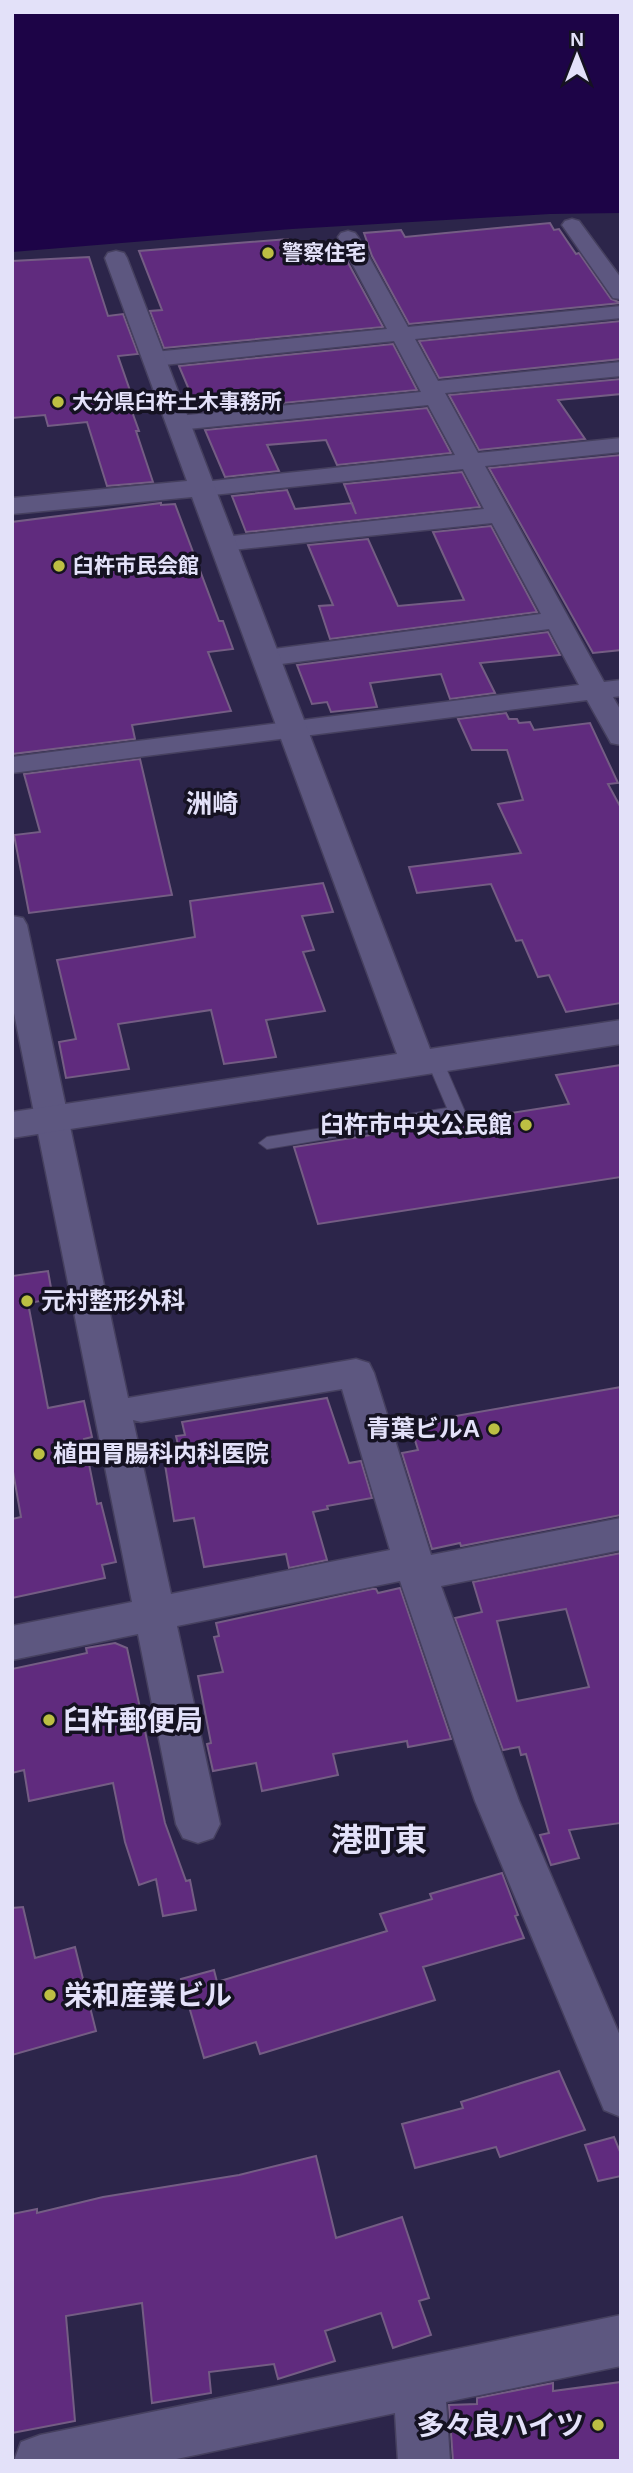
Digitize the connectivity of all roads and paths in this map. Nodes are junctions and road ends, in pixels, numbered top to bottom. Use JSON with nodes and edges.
{"nodes":[{"id":1,"x":572,"y":225,"type":"dead end"},
{"id":2,"x":348,"y":237,"type":"dead end"},
{"id":3,"x":116,"y":258,"type":"dead end"},
{"id":4,"x":621,"y":293,"type":"edge"},
{"id":5,"x":621,"y":312,"type":"edge"},
{"id":6,"x":401,"y":334,"type":"junction"},
{"id":7,"x":154,"y":359,"type":"junction"},
{"id":8,"x":621,"y":369,"type":"edge"},
{"id":9,"x":433,"y":392,"type":"junction"},
{"id":10,"x":178,"y":423,"type":"junction"},
{"id":11,"x":621,"y":444,"type":"edge"},
{"id":12,"x":470,"y":461,"type":"junction"},
{"id":13,"x":203,"y":489,"type":"junction"},
{"id":14,"x":12,"y":506,"type":"edge"},
{"id":15,"x":500,"y":515,"type":"junction"},
{"id":16,"x":223,"y":544,"type":"junction"},
{"id":17,"x":557,"y":620,"type":"junction"},
{"id":18,"x":266,"y":658,"type":"junction"},
{"id":19,"x":608,"y":689,"type":"edge"},
{"id":20,"x":292,"y":729,"type":"junction"},
{"id":21,"x":621,"y":737,"type":"edge"},
{"id":22,"x":12,"y":765,"type":"edge"},
{"id":23,"x":12,"y":925,"type":"edge"},
{"id":24,"x":621,"y":1032,"type":"edge"},
{"id":25,"x":426,"y":1062,"type":"junction"},
{"id":26,"x":53,"y":1119,"type":"junction"},
{"id":27,"x":12,"y":1125,"type":"edge"},
{"id":28,"x":267,"y":1143,"type":"dead end"},
{"id":29,"x":141,"y":1408,"type":"dead end"},
{"id":30,"x":621,"y":1534,"type":"edge"},
{"id":31,"x":415,"y":1568,"type":"junction"},
{"id":32,"x":155,"y":1614,"type":"junction"},
{"id":33,"x":12,"y":1643,"type":"edge"},
{"id":34,"x":198,"y":1824,"type":"dead end"},
{"id":35,"x":621,"y":2094,"type":"edge"},
{"id":36,"x":621,"y":2340,"type":"edge"},
{"id":37,"x":419,"y":2382,"type":"junction"},
{"id":38,"x":40,"y":2461,"type":"edge"},
{"id":39,"x":424,"y":2461,"type":"edge"}],
"edges":[{"from":1,"to":4,"type":"street"},
{"from":2,"to":6,"type":"street"},
{"from":3,"to":7,"type":"street"},
{"from":5,"to":6,"type":"street"},
{"from":6,"to":7,"type":"street"},
{"from":6,"to":9,"type":"street"},
{"from":7,"to":10,"type":"street"},
{"from":8,"to":9,"type":"street"},
{"from":9,"to":10,"type":"street"},
{"from":9,"to":12,"type":"street"},
{"from":10,"to":13,"type":"street"},
{"from":11,"to":12,"type":"street"},
{"from":12,"to":13,"type":"street"},
{"from":12,"to":15,"type":"street"},
{"from":13,"to":14,"type":"street"},
{"from":13,"to":16,"type":"street"},
{"from":15,"to":16,"type":"street"},
{"from":15,"to":17,"type":"street"},
{"from":16,"to":18,"type":"street"},
{"from":17,"to":18,"type":"street"},
{"from":17,"to":19,"type":"street"},
{"from":18,"to":20,"type":"street"},
{"from":19,"to":20,"type":"street"},
{"from":19,"to":21,"type":"street"},
{"from":20,"to":22,"type":"street"},
{"from":20,"to":25,"type":"street"},
{"from":23,"to":26,"type":"street"},
{"from":24,"to":25,"type":"street"},
{"from":25,"to":26,"type":"street"},
{"from":25,"to":28,"type":"lane"},
{"from":26,"to":27,"type":"street"},
{"from":26,"to":32,"type":"street"},
{"from":29,"to":31,"type":"street"},
{"from":30,"to":31,"type":"street"},
{"from":31,"to":32,"type":"street"},
{"from":31,"to":35,"type":"street"},
{"from":32,"to":33,"type":"street"},
{"from":32,"to":34,"type":"street"},
{"from":36,"to":37,"type":"street"},
{"from":37,"to":38,"type":"street"},
{"from":37,"to":39,"type":"street"}]}
